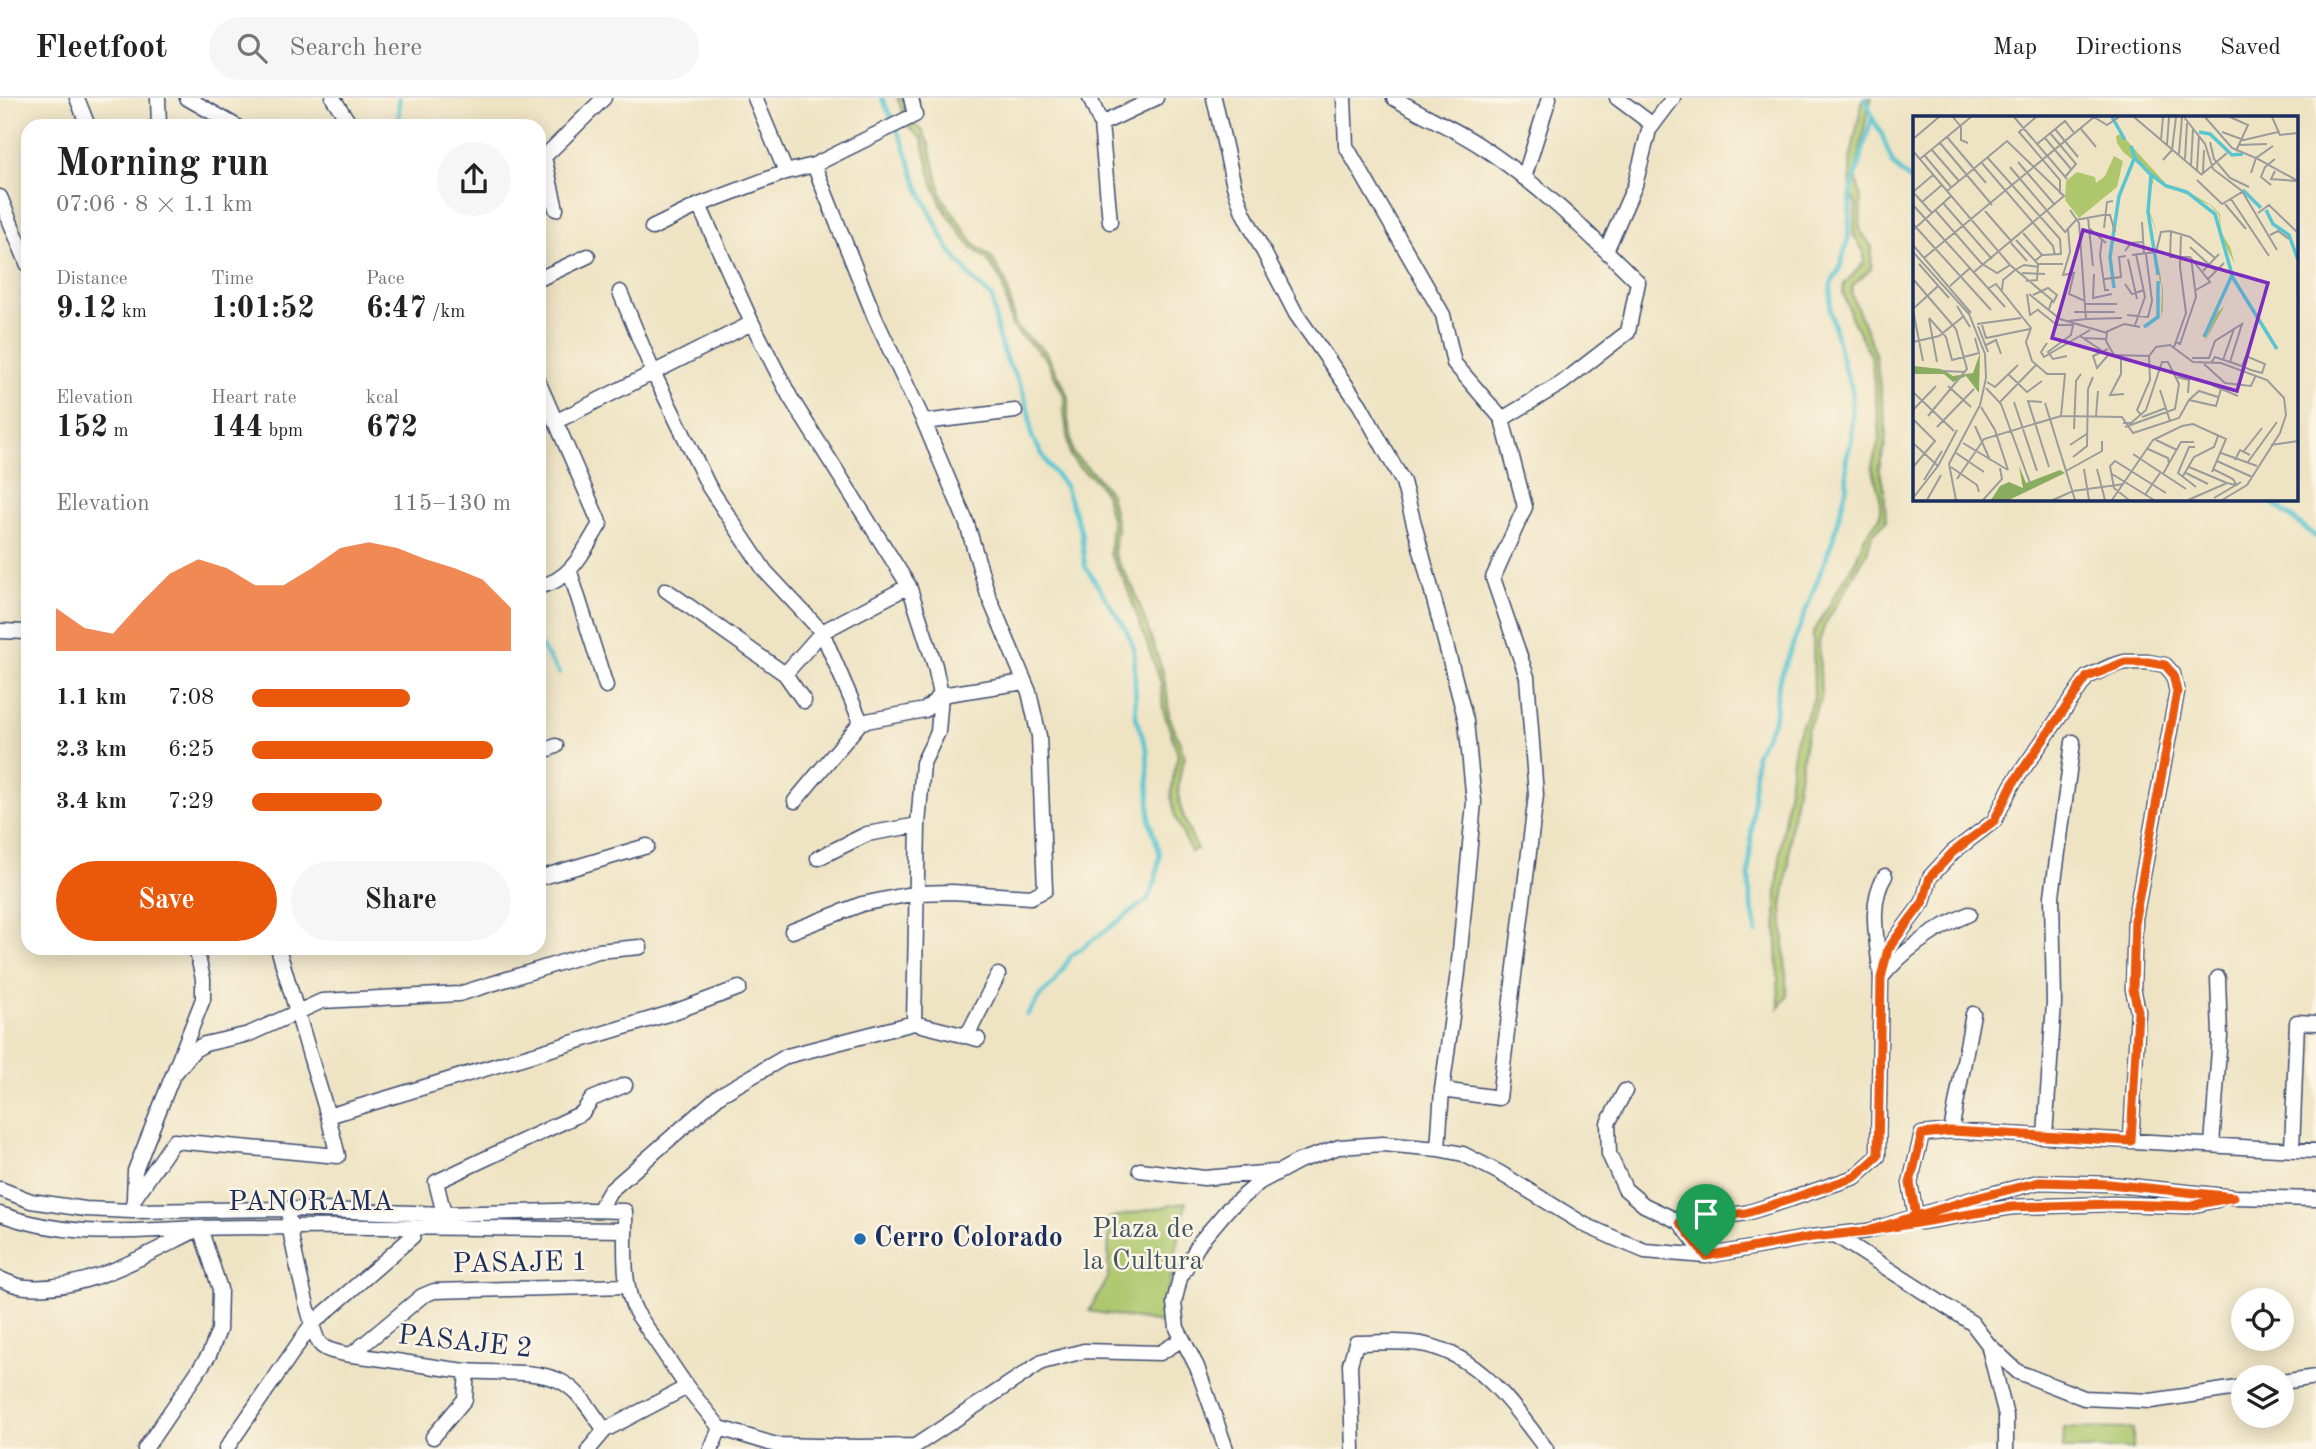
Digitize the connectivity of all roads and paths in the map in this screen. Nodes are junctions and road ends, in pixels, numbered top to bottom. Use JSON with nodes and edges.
{"nodes":[{"id":1,"x":77,"y":98,"type":"edge"},
{"id":2,"x":158,"y":98,"type":"edge"},
{"id":3,"x":187,"y":98,"type":"edge"},
{"id":4,"x":333,"y":98,"type":"edge"},
{"id":5,"x":604,"y":98,"type":"edge"},
{"id":6,"x":755,"y":98,"type":"edge"},
{"id":7,"x":911,"y":98,"type":"edge"},
{"id":8,"x":1090,"y":98,"type":"edge"},
{"id":9,"x":1156,"y":98,"type":"edge"},
{"id":10,"x":1214,"y":98,"type":"edge"},
{"id":11,"x":1344,"y":98,"type":"edge"},
{"id":12,"x":1549,"y":98,"type":"edge"},
{"id":13,"x":1617,"y":98,"type":"edge"},
{"id":14,"x":1673,"y":98,"type":"edge"},
{"id":15,"x":1401,"y":100,"type":"edge"},
{"id":16,"x":85,"y":119,"type":"edge"},
{"id":17,"x":159,"y":119,"type":"edge"},
{"id":18,"x":224,"y":119,"type":"edge"},
{"id":19,"x":346,"y":119,"type":"edge"},
{"id":20,"x":1101,"y":124,"type":"junction"},
{"id":21,"x":1653,"y":125,"type":"junction"},
{"id":22,"x":546,"y":155,"type":"edge"},
{"id":23,"x":814,"y":165,"type":"junction"},
{"id":24,"x":546,"y":166,"type":"edge"},
{"id":25,"x":786,"y":172,"type":"junction"},
{"id":26,"x":1524,"y":178,"type":"junction"},
{"id":27,"x":0,"y":197,"type":"edge"},
{"id":28,"x":699,"y":205,"type":"junction"},
{"id":29,"x":555,"y":209,"type":"dead end"},
{"id":30,"x":1110,"y":222,"type":"dead end"},
{"id":31,"x":652,"y":228,"type":"dead end"},
{"id":32,"x":21,"y":247,"type":"edge"},
{"id":33,"x":1606,"y":251,"type":"junction"},
{"id":34,"x":588,"y":256,"type":"dead end"},
{"id":35,"x":546,"y":276,"type":"edge"},
{"id":36,"x":620,"y":292,"type":"dead end"},
{"id":37,"x":752,"y":323,"type":"junction"},
{"id":38,"x":653,"y":372,"type":"junction"},
{"id":39,"x":546,"y":400,"type":"edge"},
{"id":40,"x":1015,"y":411,"type":"dead end"},
{"id":41,"x":1502,"y":419,"type":"junction"},
{"id":42,"x":555,"y":422,"type":"junction"},
{"id":43,"x":924,"y":422,"type":"junction"},
{"id":44,"x":570,"y":572,"type":"junction"},
{"id":45,"x":546,"y":585,"type":"edge"},
{"id":46,"x":909,"y":586,"type":"junction"},
{"id":47,"x":666,"y":590,"type":"dead end"},
{"id":48,"x":0,"y":631,"type":"edge"},
{"id":49,"x":21,"y":632,"type":"edge"},
{"id":50,"x":822,"y":632,"type":"junction"},
{"id":51,"x":785,"y":674,"type":"junction"},
{"id":52,"x":1024,"y":682,"type":"junction"},
{"id":53,"x":606,"y":686,"type":"dead end"},
{"id":54,"x":941,"y":695,"type":"junction"},
{"id":55,"x":804,"y":701,"type":"dead end"},
{"id":56,"x":861,"y":722,"type":"junction"},
{"id":57,"x":2073,"y":742,"type":"dead end"},
{"id":58,"x":556,"y":746,"type":"dead end"},
{"id":59,"x":546,"y":750,"type":"edge"},
{"id":60,"x":795,"y":801,"type":"dead end"},
{"id":61,"x":918,"y":825,"type":"junction"},
{"id":62,"x":647,"y":846,"type":"dead end"},
{"id":63,"x":818,"y":858,"type":"dead end"},
{"id":64,"x":546,"y":876,"type":"edge"},
{"id":65,"x":1885,"y":876,"type":"dead end"},
{"id":66,"x":916,"y":894,"type":"junction"},
{"id":67,"x":1969,"y":914,"type":"dead end"},
{"id":68,"x":792,"y":931,"type":"dead end"},
{"id":69,"x":640,"y":947,"type":"dead end"},
{"id":70,"x":197,"y":955,"type":"edge"},
{"id":71,"x":280,"y":955,"type":"edge"},
{"id":72,"x":999,"y":975,"type":"dead end"},
{"id":73,"x":1881,"y":978,"type":"junction"},
{"id":74,"x":2218,"y":978,"type":"dead end"},
{"id":75,"x":739,"y":988,"type":"dead end"},
{"id":76,"x":297,"y":1012,"type":"junction"},
{"id":77,"x":1973,"y":1014,"type":"dead end"},
{"id":78,"x":914,"y":1023,"type":"junction"},
{"id":79,"x":2316,"y":1023,"type":"edge"},
{"id":80,"x":963,"y":1036,"type":"junction"},
{"id":81,"x":978,"y":1040,"type":"dead end"},
{"id":82,"x":176,"y":1072,"type":"junction"},
{"id":83,"x":625,"y":1085,"type":"dead end"},
{"id":84,"x":1442,"y":1090,"type":"junction"},
{"id":85,"x":1625,"y":1091,"type":"dead end"},
{"id":86,"x":328,"y":1116,"type":"junction"},
{"id":87,"x":1951,"y":1131,"type":"junction"},
{"id":88,"x":2045,"y":1136,"type":"junction"},
{"id":89,"x":2131,"y":1141,"type":"junction"},
{"id":90,"x":2212,"y":1145,"type":"junction"},
{"id":91,"x":1438,"y":1149,"type":"junction"},
{"id":92,"x":2292,"y":1149,"type":"junction"},
{"id":93,"x":2316,"y":1151,"type":"edge"},
{"id":94,"x":1140,"y":1170,"type":"dead end"},
{"id":95,"x":1280,"y":1171,"type":"junction"},
{"id":96,"x":0,"y":1189,"type":"edge"},
{"id":97,"x":2234,"y":1197,"type":"junction"},
{"id":98,"x":2316,"y":1199,"type":"edge"},
{"id":99,"x":133,"y":1205,"type":"junction"},
{"id":100,"x":289,"y":1209,"type":"junction"},
{"id":101,"x":598,"y":1210,"type":"junction"},
{"id":102,"x":0,"y":1214,"type":"edge"},
{"id":103,"x":444,"y":1214,"type":"junction"},
{"id":104,"x":1916,"y":1216,"type":"junction"},
{"id":105,"x":1680,"y":1222,"type":"junction"},
{"id":106,"x":290,"y":1227,"type":"junction"},
{"id":107,"x":413,"y":1227,"type":"junction"},
{"id":108,"x":200,"y":1228,"type":"junction"},
{"id":109,"x":625,"y":1230,"type":"junction"},
{"id":110,"x":1868,"y":1231,"type":"junction"},
{"id":111,"x":1837,"y":1236,"type":"junction"},
{"id":112,"x":1706,"y":1256,"type":"junction"},
{"id":113,"x":0,"y":1279,"type":"edge"},
{"id":114,"x":628,"y":1286,"type":"junction"},
{"id":115,"x":312,"y":1324,"type":"junction"},
{"id":116,"x":1181,"y":1340,"type":"junction"},
{"id":117,"x":1988,"y":1344,"type":"junction"},
{"id":118,"x":351,"y":1355,"type":"junction"},
{"id":119,"x":467,"y":1371,"type":"junction"},
{"id":120,"x":2316,"y":1377,"type":"edge"},
{"id":121,"x":2294,"y":1380,"type":"edge"},
{"id":122,"x":687,"y":1387,"type":"junction"},
{"id":123,"x":2231,"y":1389,"type":"edge"},
{"id":124,"x":720,"y":1428,"type":"junction"},
{"id":125,"x":605,"y":1430,"type":"junction"},
{"id":126,"x":433,"y":1437,"type":"dead end"},
{"id":127,"x":860,"y":1448,"type":"edge"},
{"id":128,"x":145,"y":1449,"type":"edge"},
{"id":129,"x":226,"y":1449,"type":"edge"},
{"id":130,"x":589,"y":1449,"type":"edge"},
{"id":131,"x":711,"y":1449,"type":"edge"},
{"id":132,"x":1226,"y":1449,"type":"edge"},
{"id":133,"x":1353,"y":1449,"type":"edge"},
{"id":134,"x":1546,"y":1449,"type":"edge"},
{"id":135,"x":2006,"y":1449,"type":"edge"}],
"edges":[{"from":1,"to":16,"type":"street"},
{"from":2,"to":17,"type":"street"},
{"from":3,"to":18,"type":"street"},
{"from":4,"to":19,"type":"street"},
{"from":5,"to":22,"type":"street"},
{"from":6,"to":25,"type":"street"},
{"from":7,"to":23,"type":"street"},
{"from":8,"to":20,"type":"street"},
{"from":9,"to":20,"type":"street"},
{"from":10,"to":84,"type":"street"},
{"from":11,"to":41,"type":"street"},
{"from":12,"to":26,"type":"street"},
{"from":13,"to":21,"type":"street"},
{"from":14,"to":21,"type":"street"},
{"from":15,"to":26,"type":"street"},
{"from":20,"to":30,"type":"street"},
{"from":21,"to":33,"type":"street"},
{"from":23,"to":25,"type":"street"},
{"from":23,"to":43,"type":"street"},
{"from":24,"to":29,"type":"street"},
{"from":25,"to":28,"type":"street"},
{"from":26,"to":33,"type":"street"},
{"from":27,"to":32,"type":"street"},
{"from":28,"to":31,"type":"street"},
{"from":28,"to":37,"type":"street"},
{"from":33,"to":41,"type":"street"},
{"from":34,"to":35,"type":"street"},
{"from":36,"to":38,"type":"street"},
{"from":37,"to":38,"type":"street"},
{"from":37,"to":46,"type":"street"},
{"from":38,"to":42,"type":"street"},
{"from":38,"to":50,"type":"street"},
{"from":39,"to":42,"type":"street"},
{"from":40,"to":43,"type":"street"},
{"from":41,"to":84,"type":"street"},
{"from":42,"to":44,"type":"street"},
{"from":43,"to":52,"type":"street"},
{"from":44,"to":45,"type":"street"},
{"from":44,"to":53,"type":"street"},
{"from":46,"to":50,"type":"street"},
{"from":46,"to":54,"type":"street"},
{"from":47,"to":51,"type":"street"},
{"from":48,"to":49,"type":"street"},
{"from":50,"to":51,"type":"street"},
{"from":50,"to":56,"type":"street"},
{"from":51,"to":55,"type":"street"},
{"from":52,"to":54,"type":"street"},
{"from":52,"to":66,"type":"street"},
{"from":54,"to":56,"type":"street"},
{"from":54,"to":61,"type":"street"},
{"from":56,"to":60,"type":"street"},
{"from":57,"to":88,"type":"street"},
{"from":58,"to":59,"type":"street"},
{"from":61,"to":63,"type":"street"},
{"from":61,"to":66,"type":"street"},
{"from":62,"to":64,"type":"street"},
{"from":65,"to":73,"type":"street"},
{"from":66,"to":68,"type":"street"},
{"from":66,"to":78,"type":"street"},
{"from":67,"to":73,"type":"street"},
{"from":69,"to":76,"type":"street"},
{"from":70,"to":82,"type":"street"},
{"from":71,"to":76,"type":"street"},
{"from":72,"to":80,"type":"street"},
{"from":73,"to":89,"type":"street"},
{"from":73,"to":105,"type":"street"},
{"from":74,"to":90,"type":"street"},
{"from":75,"to":86,"type":"street"},
{"from":76,"to":82,"type":"street"},
{"from":76,"to":86,"type":"street"},
{"from":77,"to":87,"type":"street"},
{"from":78,"to":80,"type":"street"},
{"from":78,"to":101,"type":"street"},
{"from":79,"to":92,"type":"street"},
{"from":80,"to":81,"type":"street"},
{"from":82,"to":99,"type":"street"},
{"from":83,"to":103,"type":"street"},
{"from":84,"to":91,"type":"street"},
{"from":85,"to":105,"type":"street"},
{"from":86,"to":99,"type":"street"},
{"from":87,"to":88,"type":"street"},
{"from":87,"to":104,"type":"street"},
{"from":88,"to":89,"type":"street"},
{"from":89,"to":90,"type":"street"},
{"from":90,"to":92,"type":"street"},
{"from":91,"to":95,"type":"street"},
{"from":91,"to":112,"type":"street"},
{"from":92,"to":93,"type":"street"},
{"from":94,"to":95,"type":"street"},
{"from":95,"to":116,"type":"street"},
{"from":96,"to":99,"type":"street"},
{"from":97,"to":98,"type":"street"},
{"from":97,"to":104,"type":"street"},
{"from":97,"to":110,"type":"street"},
{"from":99,"to":100,"type":"street"},
{"from":100,"to":103,"type":"street"},
{"from":100,"to":106,"type":"street"},
{"from":101,"to":103,"type":"street"},
{"from":101,"to":109,"type":"street"},
{"from":102,"to":108,"type":"street","name":"PANORAMA"},
{"from":104,"to":110,"type":"street"},
{"from":105,"to":112,"type":"street"},
{"from":106,"to":107,"type":"street","name":"PANORAMA"},
{"from":106,"to":108,"type":"street","name":"PANORAMA"},
{"from":106,"to":115,"type":"street"},
{"from":107,"to":109,"type":"street","name":"PANORAMA"},
{"from":107,"to":115,"type":"street"},
{"from":108,"to":113,"type":"street"},
{"from":108,"to":128,"type":"street"},
{"from":109,"to":114,"type":"street"},
{"from":110,"to":111,"type":"street"},
{"from":111,"to":112,"type":"street"},
{"from":111,"to":117,"type":"street"},
{"from":114,"to":118,"type":"street","name":"PASAJE 1"},
{"from":114,"to":122,"type":"street"},
{"from":115,"to":118,"type":"street","name":"PASAJE 2"},
{"from":115,"to":129,"type":"street"},
{"from":116,"to":127,"type":"street"},
{"from":116,"to":132,"type":"street"},
{"from":117,"to":123,"type":"street"},
{"from":117,"to":135,"type":"street"},
{"from":118,"to":119,"type":"street","name":"PASAJE 2"},
{"from":119,"to":125,"type":"street","name":"PASAJE 2"},
{"from":119,"to":126,"type":"street"},
{"from":120,"to":121,"type":"street"},
{"from":122,"to":124,"type":"street"},
{"from":122,"to":125,"type":"street"},
{"from":124,"to":127,"type":"street"},
{"from":124,"to":131,"type":"street"},
{"from":125,"to":130,"type":"street"},
{"from":133,"to":134,"type":"street"}]}
